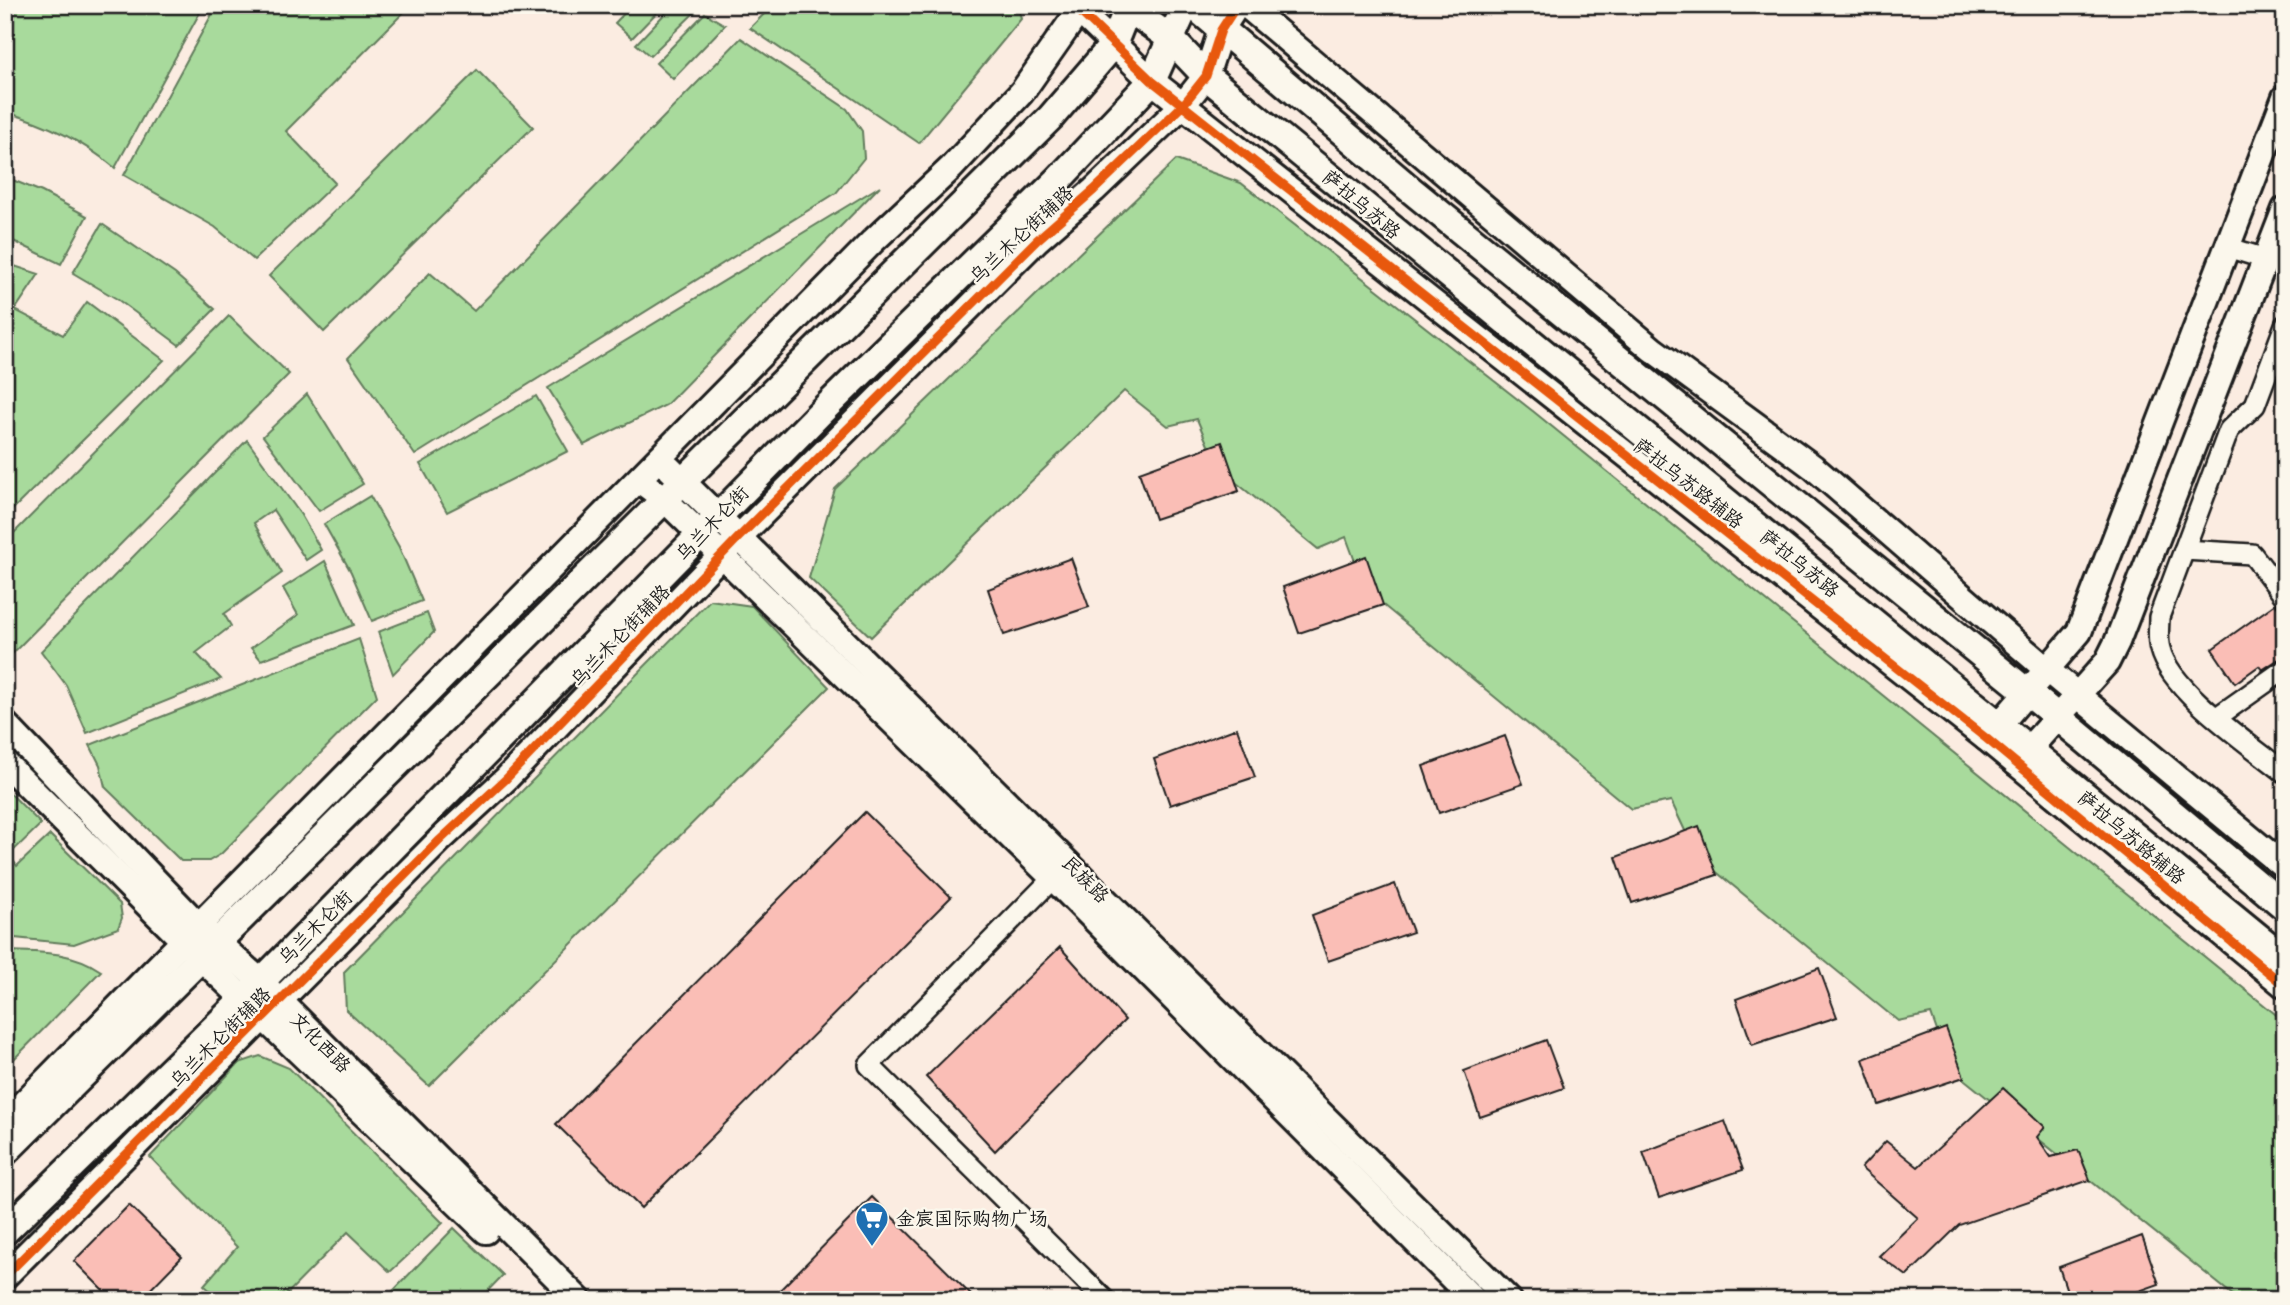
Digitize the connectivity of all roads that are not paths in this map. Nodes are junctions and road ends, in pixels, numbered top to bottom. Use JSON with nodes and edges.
{"nodes":[{"id":1,"x":1186,"y":5,"type":"edge"},
{"id":2,"x":1193,"y":5,"type":"edge"},
{"id":3,"x":1237,"y":5,"type":"edge"},
{"id":4,"x":1246,"y":5,"type":"edge"},
{"id":5,"x":1127,"y":6,"type":"edge"},
{"id":6,"x":1079,"y":7,"type":"edge"},
{"id":7,"x":1221,"y":30,"type":"junction"},
{"id":8,"x":1170,"y":38,"type":"junction"},
{"id":9,"x":1113,"y":45,"type":"junction"},
{"id":10,"x":1206,"y":76,"type":"junction"},
{"id":11,"x":1152,"y":82,"type":"junction"},
{"id":12,"x":2285,"y":97,"type":"edge"},
{"id":13,"x":1183,"y":105,"type":"junction"},
{"id":14,"x":2285,"y":209,"type":"edge"},
{"id":15,"x":2227,"y":247,"type":"junction"},
{"id":16,"x":2275,"y":262,"type":"edge"},
{"id":17,"x":2285,"y":324,"type":"edge"},
{"id":18,"x":660,"y":460,"type":"junction"},
{"id":19,"x":639,"y":480,"type":"junction"},
{"id":20,"x":683,"y":481,"type":"junction"},
{"id":21,"x":663,"y":498,"type":"junction"},
{"id":22,"x":709,"y":527,"type":"junction"},
{"id":23,"x":738,"y":538,"type":"junction"},
{"id":24,"x":2184,"y":550,"type":"junction"},
{"id":25,"x":720,"y":557,"type":"junction"},
{"id":26,"x":2285,"y":597,"type":"edge"},
{"id":27,"x":2046,"y":669,"type":"junction"},
{"id":28,"x":2285,"y":669,"type":"edge"},
{"id":29,"x":2027,"y":692,"type":"junction"},
{"id":30,"x":2077,"y":694,"type":"junction"},
{"id":31,"x":2059,"y":718,"type":"junction"},
{"id":32,"x":2217,"y":718,"type":"junction"},
{"id":33,"x":5,"y":724,"type":"edge"},
{"id":34,"x":1992,"y":732,"type":"junction"},
{"id":35,"x":2022,"y":756,"type":"junction"},
{"id":36,"x":5,"y":763,"type":"edge"},
{"id":37,"x":2285,"y":773,"type":"edge"},
{"id":38,"x":2285,"y":867,"type":"edge"},
{"id":39,"x":1061,"y":870,"type":"junction"},
{"id":40,"x":2285,"y":906,"type":"edge"},
{"id":41,"x":200,"y":942,"type":"junction"},
{"id":42,"x":2285,"y":959,"type":"edge"},
{"id":43,"x":2285,"y":986,"type":"edge"},
{"id":44,"x":252,"y":990,"type":"junction"},
{"id":45,"x":271,"y":1009,"type":"junction"},
{"id":46,"x":5,"y":1122,"type":"edge"},
{"id":47,"x":5,"y":1152,"type":"edge"},
{"id":48,"x":5,"y":1231,"type":"edge"},
{"id":49,"x":5,"y":1276,"type":"edge"},
{"id":50,"x":558,"y":1300,"type":"edge"},
{"id":51,"x":579,"y":1300,"type":"edge"},
{"id":52,"x":1105,"y":1300,"type":"edge"},
{"id":53,"x":1474,"y":1300,"type":"edge"},
{"id":54,"x":1509,"y":1300,"type":"edge"}],
"edges":[{"from":1,"to":8,"type":"main road","name":"乌兰木仑街"},
{"from":2,"to":7,"type":"main road"},
{"from":3,"to":7,"type":"street","name":"乌兰木仑街辅路"},
{"from":4,"to":27,"type":"street"},
{"from":5,"to":8,"type":"main road","name":"萨拉乌苏路"},
{"from":5,"to":9,"type":"main road"},
{"from":6,"to":9,"type":"street","name":"萨拉乌苏路辅路"},
{"from":6,"to":18,"type":"street"},
{"from":7,"to":10,"type":"street","name":"乌兰木仑街辅路"},
{"from":7,"to":29,"type":"main road"},
{"from":8,"to":10,"type":"main road","name":"萨拉乌苏路"},
{"from":8,"to":11,"type":"main road","name":"乌兰木仑街"},
{"from":9,"to":11,"type":"street","name":"萨拉乌苏路辅路"},
{"from":9,"to":20,"type":"main road"},
{"from":10,"to":13,"type":"street","name":"乌兰木仑街辅路"},
{"from":10,"to":34,"type":"main road","name":"萨拉乌苏路"},
{"from":11,"to":13,"type":"street","name":"萨拉乌苏路辅路"},
{"from":11,"to":22,"type":"main road","name":"乌兰木仑街"},
{"from":12,"to":15,"type":"street"},
{"from":13,"to":23,"type":"street","name":"乌兰木仑街辅路"},
{"from":13,"to":34,"type":"street","name":"萨拉乌苏路辅路"},
{"from":14,"to":16,"type":"street"},
{"from":15,"to":16,"type":"street"},
{"from":15,"to":27,"type":"street"},
{"from":16,"to":30,"type":"street"},
{"from":17,"to":24,"type":"street"},
{"from":18,"to":19,"type":"street"},
{"from":18,"to":20,"type":"street","name":"民族路"},
{"from":19,"to":21,"type":"street","name":"民族路"},
{"from":19,"to":41,"type":"street"},
{"from":20,"to":21,"type":"main road"},
{"from":20,"to":22,"type":"street","name":"民族路"},
{"from":21,"to":22,"type":"street","name":"民族路"},
{"from":21,"to":41,"type":"main road"},
{"from":22,"to":23,"type":"street","name":"民族路"},
{"from":22,"to":25,"type":"street","name":"民族路"},
{"from":22,"to":44,"type":"main road","name":"乌兰木仑街"},
{"from":23,"to":25,"type":"street","name":"乌兰木仑街辅路"},
{"from":23,"to":39,"type":"street","name":"民族路"},
{"from":24,"to":26,"type":"street"},
{"from":24,"to":32,"type":"street"},
{"from":25,"to":39,"type":"street","name":"民族路"},
{"from":25,"to":45,"type":"street","name":"乌兰木仑街辅路"},
{"from":27,"to":29,"type":"street"},
{"from":27,"to":30,"type":"street"},
{"from":28,"to":32,"type":"street"},
{"from":29,"to":31,"type":"main road"},
{"from":29,"to":34,"type":"street"},
{"from":30,"to":31,"type":"street"},
{"from":30,"to":38,"type":"street"},
{"from":31,"to":35,"type":"street"},
{"from":31,"to":40,"type":"main road"},
{"from":32,"to":37,"type":"street"},
{"from":33,"to":41,"type":"street","name":"文化西路"},
{"from":34,"to":35,"type":"main road","name":"萨拉乌苏路"},
{"from":35,"to":42,"type":"main road","name":"萨拉乌苏路"},
{"from":35,"to":43,"type":"street","name":"萨拉乌苏路辅路"},
{"from":36,"to":41,"type":"street","name":"文化西路"},
{"from":39,"to":52,"type":"street"},
{"from":39,"to":53,"type":"street","name":"民族路"},
{"from":39,"to":54,"type":"street","name":"民族路"},
{"from":41,"to":44,"type":"street","name":"文化西路"},
{"from":41,"to":46,"type":"street"},
{"from":41,"to":47,"type":"main road"},
{"from":44,"to":45,"type":"street","name":"文化西路"},
{"from":44,"to":48,"type":"main road","name":"乌兰木仑街"},
{"from":45,"to":49,"type":"street","name":"乌兰木仑街辅路"},
{"from":45,"to":50,"type":"street","name":"文化西路"},
{"from":45,"to":51,"type":"street","name":"文化西路"}]}
